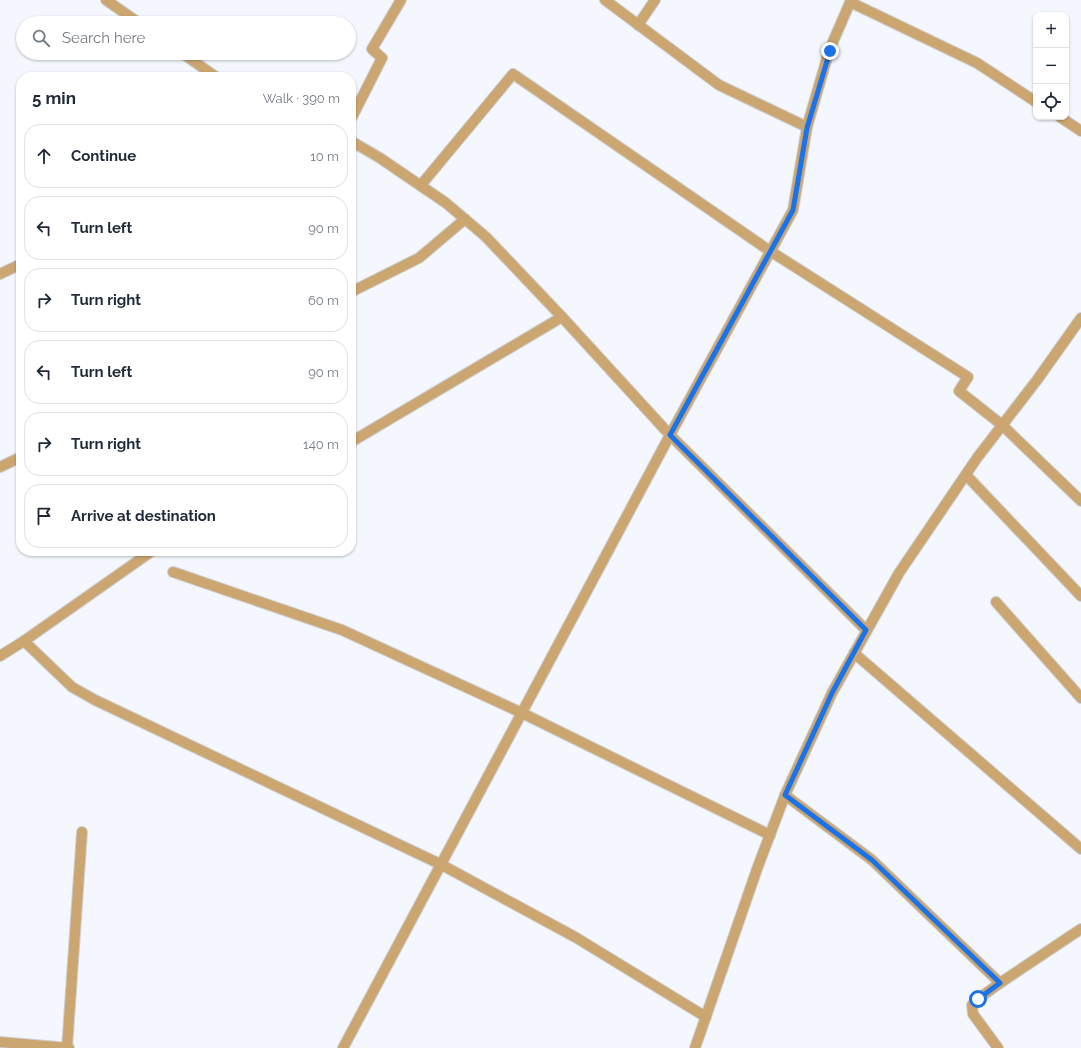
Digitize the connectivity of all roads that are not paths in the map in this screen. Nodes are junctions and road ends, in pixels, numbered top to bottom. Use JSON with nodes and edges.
{"nodes":[{"id":1,"x":106,"y":0,"type":"edge"},
{"id":2,"x":401,"y":0,"type":"edge"},
{"id":3,"x":605,"y":0,"type":"edge"},
{"id":4,"x":655,"y":0,"type":"edge"},
{"id":5,"x":850,"y":1,"type":"edge"},
{"id":6,"x":129,"y":16,"type":"edge"},
{"id":7,"x":638,"y":24,"type":"junction"},
{"id":8,"x":192,"y":60,"type":"edge"},
{"id":9,"x":209,"y":72,"type":"edge"},
{"id":10,"x":1033,"y":100,"type":"edge"},
{"id":11,"x":356,"y":109,"type":"edge"},
{"id":12,"x":1064,"y":120,"type":"edge"},
{"id":13,"x":807,"y":128,"type":"junction"},
{"id":14,"x":1081,"y":131,"type":"edge"},
{"id":15,"x":356,"y":144,"type":"edge"},
{"id":16,"x":421,"y":185,"type":"junction"},
{"id":17,"x":465,"y":219,"type":"junction"},
{"id":18,"x":770,"y":251,"type":"junction"},
{"id":19,"x":16,"y":266,"type":"edge"},
{"id":20,"x":0,"y":274,"type":"edge"},
{"id":21,"x":356,"y":290,"type":"edge"},
{"id":22,"x":562,"y":317,"type":"junction"},
{"id":23,"x":1081,"y":318,"type":"edge"},
{"id":24,"x":1002,"y":425,"type":"junction"},
{"id":25,"x":670,"y":435,"type":"junction"},
{"id":26,"x":356,"y":439,"type":"edge"},
{"id":27,"x":16,"y":459,"type":"edge"},
{"id":28,"x":0,"y":467,"type":"edge"},
{"id":29,"x":966,"y":475,"type":"junction"},
{"id":30,"x":1081,"y":501,"type":"edge"},
{"id":31,"x":145,"y":556,"type":"edge"},
{"id":32,"x":173,"y":572,"type":"dead end"},
{"id":33,"x":1081,"y":596,"type":"edge"},
{"id":34,"x":996,"y":602,"type":"dead end"},
{"id":35,"x":866,"y":630,"type":"junction"},
{"id":36,"x":24,"y":641,"type":"junction"},
{"id":37,"x":854,"y":653,"type":"junction"},
{"id":38,"x":0,"y":656,"type":"edge"},
{"id":39,"x":1081,"y":698,"type":"edge"},
{"id":40,"x":522,"y":713,"type":"junction"},
{"id":41,"x":785,"y":795,"type":"junction"},
{"id":42,"x":82,"y":832,"type":"dead end"},
{"id":43,"x":770,"y":835,"type":"junction"},
{"id":44,"x":1081,"y":849,"type":"edge"},
{"id":45,"x":442,"y":865,"type":"junction"},
{"id":46,"x":1081,"y":929,"type":"edge"},
{"id":47,"x":1000,"y":983,"type":"junction"},
{"id":48,"x":706,"y":1017,"type":"junction"},
{"id":49,"x":0,"y":1042,"type":"edge"},
{"id":50,"x":68,"y":1048,"type":"edge"},
{"id":51,"x":343,"y":1048,"type":"edge"},
{"id":52,"x":695,"y":1048,"type":"edge"},
{"id":53,"x":998,"y":1048,"type":"edge"}],
"edges":[{"from":1,"to":6,"type":"street"},
{"from":2,"to":11,"type":"street"},
{"from":3,"to":7,"type":"street"},
{"from":4,"to":7,"type":"street"},
{"from":5,"to":10,"type":"street"},
{"from":5,"to":13,"type":"street"},
{"from":7,"to":13,"type":"street"},
{"from":8,"to":9,"type":"street"},
{"from":12,"to":14,"type":"street"},
{"from":13,"to":18,"type":"street"},
{"from":15,"to":16,"type":"street"},
{"from":16,"to":17,"type":"street"},
{"from":16,"to":18,"type":"street"},
{"from":17,"to":21,"type":"street"},
{"from":17,"to":22,"type":"street"},
{"from":18,"to":24,"type":"street"},
{"from":18,"to":25,"type":"street"},
{"from":19,"to":20,"type":"street"},
{"from":22,"to":25,"type":"street"},
{"from":22,"to":26,"type":"street"},
{"from":23,"to":24,"type":"street"},
{"from":24,"to":29,"type":"street"},
{"from":24,"to":30,"type":"street"},
{"from":25,"to":35,"type":"street"},
{"from":25,"to":40,"type":"street"},
{"from":27,"to":28,"type":"street"},
{"from":29,"to":33,"type":"street"},
{"from":29,"to":35,"type":"street"},
{"from":31,"to":36,"type":"street"},
{"from":32,"to":40,"type":"street"},
{"from":34,"to":39,"type":"street"},
{"from":35,"to":37,"type":"street"},
{"from":36,"to":38,"type":"street"},
{"from":36,"to":45,"type":"street"},
{"from":37,"to":41,"type":"street"},
{"from":37,"to":44,"type":"street"},
{"from":40,"to":43,"type":"street"},
{"from":40,"to":45,"type":"street"},
{"from":41,"to":43,"type":"street"},
{"from":41,"to":47,"type":"street"},
{"from":42,"to":50,"type":"street"},
{"from":43,"to":48,"type":"street"},
{"from":45,"to":48,"type":"street"},
{"from":45,"to":51,"type":"street"},
{"from":46,"to":47,"type":"street"},
{"from":47,"to":53,"type":"street"},
{"from":48,"to":52,"type":"street"},
{"from":49,"to":50,"type":"street"}]}
